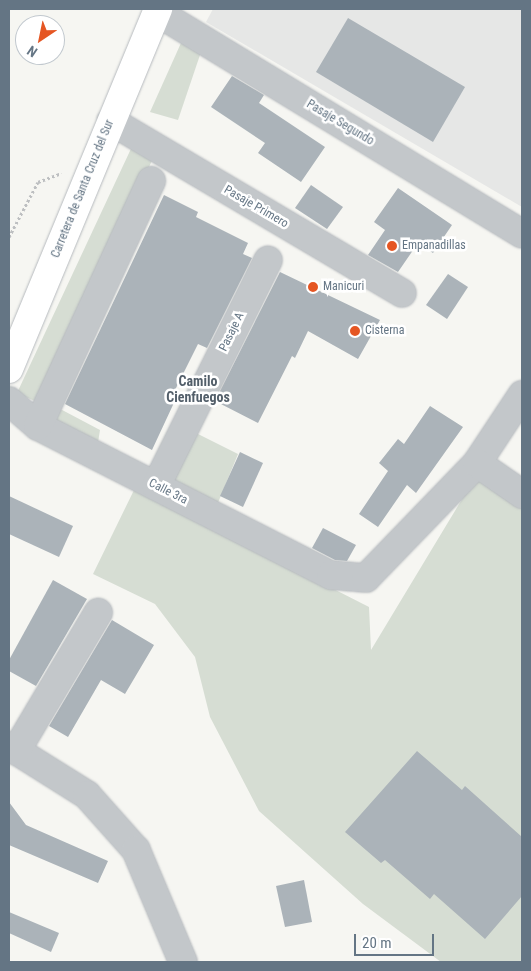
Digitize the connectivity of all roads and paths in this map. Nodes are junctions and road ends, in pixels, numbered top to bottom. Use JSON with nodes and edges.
{"nodes":[{"id":1,"x":158,"y":10,"type":"edge"},
{"id":2,"x":111,"y":120,"type":"junction"},
{"id":3,"x":151,"y":181,"type":"dead end"},
{"id":4,"x":38,"y":182,"type":"dead end"},
{"id":5,"x":522,"y":234,"type":"edge"},
{"id":6,"x":9,"y":237,"type":"edge"},
{"id":7,"x":268,"y":260,"type":"dead end"},
{"id":8,"x":402,"y":293,"type":"dead end"},
{"id":9,"x":9,"y":369,"type":"edge"},
{"id":10,"x":522,"y":395,"type":"edge"},
{"id":11,"x":9,"y":401,"type":"edge"},
{"id":12,"x":38,"y":426,"type":"junction"},
{"id":13,"x":477,"y":464,"type":"junction"},
{"id":14,"x":156,"y":486,"type":"junction"},
{"id":15,"x":522,"y":494,"type":"edge"},
{"id":16,"x":98,"y":612,"type":"dead end"},
{"id":17,"x":12,"y":749,"type":"edge"},
{"id":18,"x":182,"y":962,"type":"edge"}],
"edges":[{"from":1,"to":2,"type":"main road","name":"Carretera de Santa Cruz del Sur"},
{"from":1,"to":5,"type":"street","name":"Pasaje Segundo"},
{"from":2,"to":8,"type":"street","name":"Pasaje Primero"},
{"from":2,"to":9,"type":"main road","name":"Carretera de Santa Cruz del Sur"},
{"from":3,"to":12,"type":"street"},
{"from":4,"to":6,"type":"path"},
{"from":7,"to":14,"type":"street","name":"Pasaje A"},
{"from":10,"to":13,"type":"street"},
{"from":11,"to":12,"type":"street","name":"Calle 3ra"},
{"from":12,"to":14,"type":"street","name":"Calle 3ra"},
{"from":13,"to":14,"type":"street","name":"Calle 3ra"},
{"from":13,"to":15,"type":"street"},
{"from":16,"to":17,"type":"street"},
{"from":17,"to":18,"type":"street"}]}
